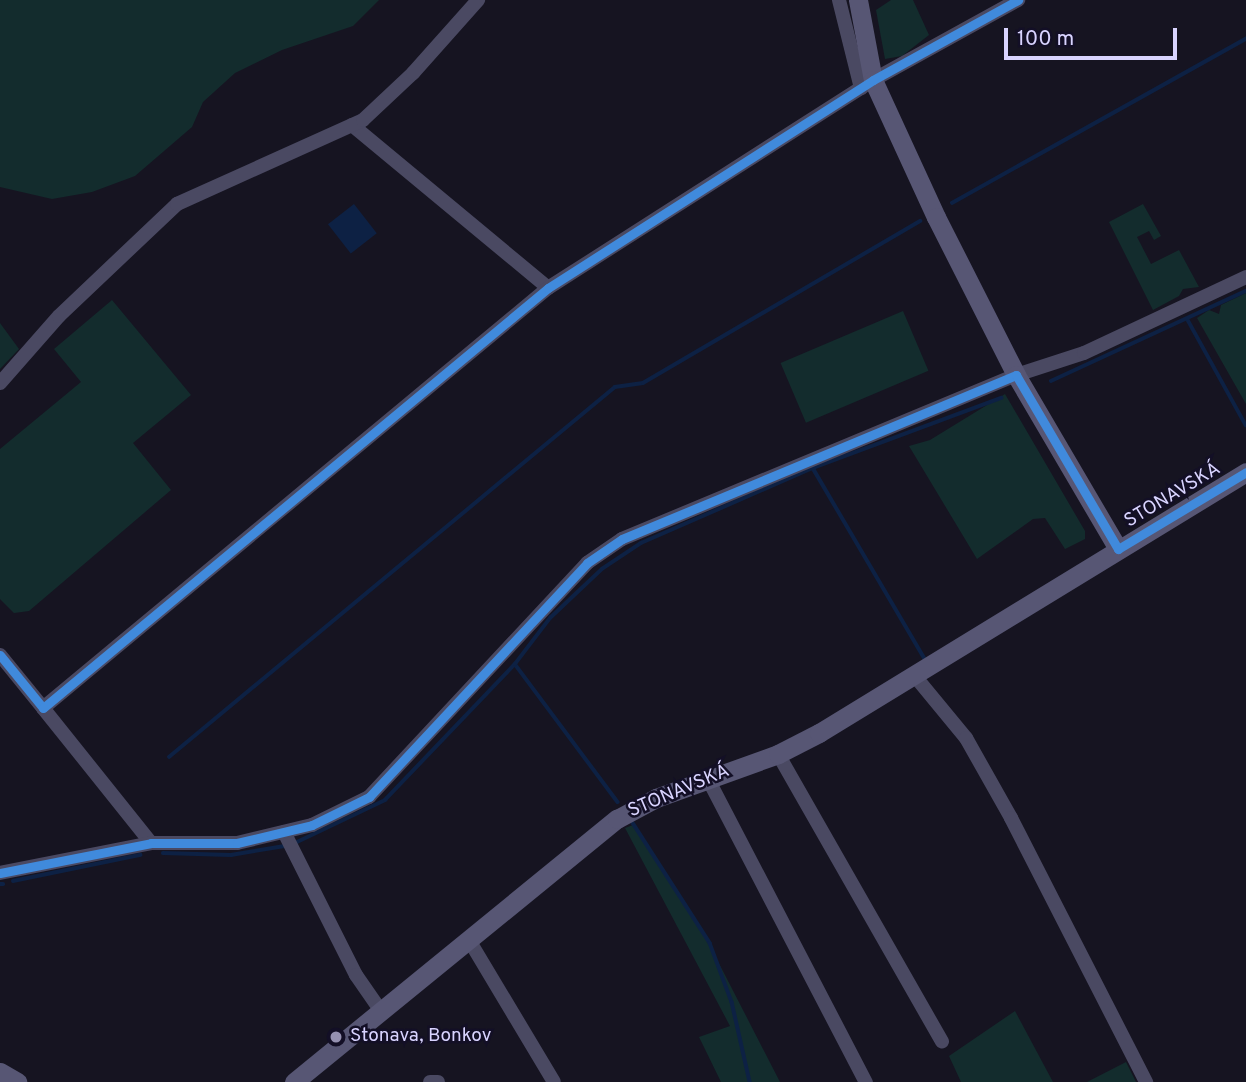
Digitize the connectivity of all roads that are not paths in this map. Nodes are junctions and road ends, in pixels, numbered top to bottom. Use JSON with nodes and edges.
{"nodes":[{"id":1,"x":478,"y":0,"type":"edge"},
{"id":2,"x":839,"y":0,"type":"edge"},
{"id":3,"x":858,"y":0,"type":"edge"},
{"id":4,"x":1018,"y":0,"type":"edge"},
{"id":5,"x":867,"y":84,"type":"junction"},
{"id":6,"x":352,"y":125,"type":"junction"},
{"id":7,"x":1246,"y":277,"type":"edge"},
{"id":8,"x":548,"y":288,"type":"junction"},
{"id":9,"x":1016,"y":375,"type":"junction"},
{"id":10,"x":0,"y":383,"type":"edge"},
{"id":11,"x":1246,"y":472,"type":"edge"},
{"id":12,"x":1118,"y":550,"type":"junction"},
{"id":13,"x":0,"y":655,"type":"edge"},
{"id":14,"x":914,"y":675,"type":"junction"},
{"id":15,"x":43,"y":708,"type":"junction"},
{"id":16,"x":779,"y":754,"type":"junction"},
{"id":17,"x":708,"y":779,"type":"junction"},
{"id":18,"x":284,"y":832,"type":"junction"},
{"id":19,"x":151,"y":843,"type":"junction"},
{"id":20,"x":0,"y":873,"type":"edge"},
{"id":21,"x":468,"y":940,"type":"junction"},
{"id":22,"x":381,"y":1011,"type":"junction"},
{"id":23,"x":942,"y":1041,"type":"dead end"},
{"id":24,"x":0,"y":1072,"type":"edge"},
{"id":25,"x":17,"y":1082,"type":"edge"},
{"id":26,"x":294,"y":1082,"type":"edge"},
{"id":27,"x":430,"y":1082,"type":"edge"},
{"id":28,"x":438,"y":1082,"type":"edge"},
{"id":29,"x":554,"y":1082,"type":"edge"},
{"id":30,"x":866,"y":1082,"type":"edge"},
{"id":31,"x":1146,"y":1082,"type":"edge"}],
"edges":[{"from":1,"to":6,"type":"street"},
{"from":2,"to":5,"type":"street"},
{"from":3,"to":5,"type":"street"},
{"from":4,"to":5,"type":"street"},
{"from":5,"to":8,"type":"street"},
{"from":5,"to":9,"type":"street"},
{"from":6,"to":8,"type":"street"},
{"from":6,"to":10,"type":"street"},
{"from":7,"to":9,"type":"street"},
{"from":8,"to":15,"type":"street"},
{"from":9,"to":12,"type":"street"},
{"from":9,"to":18,"type":"street"},
{"from":11,"to":12,"type":"street","name":"STONAVSKÁ"},
{"from":12,"to":14,"type":"street","name":"STONAVSKÁ"},
{"from":13,"to":15,"type":"street"},
{"from":14,"to":16,"type":"street","name":"STONAVSKÁ"},
{"from":14,"to":31,"type":"street"},
{"from":15,"to":19,"type":"street"},
{"from":16,"to":17,"type":"street","name":"STONAVSKÁ"},
{"from":16,"to":23,"type":"street"},
{"from":17,"to":21,"type":"street","name":"STONAVSKÁ"},
{"from":17,"to":30,"type":"street"},
{"from":18,"to":19,"type":"street"},
{"from":18,"to":22,"type":"street"},
{"from":19,"to":20,"type":"street"},
{"from":21,"to":22,"type":"street","name":"STONAVSKÁ"},
{"from":21,"to":29,"type":"street"},
{"from":22,"to":26,"type":"street","name":"STONAVSKÁ"},
{"from":24,"to":25,"type":"street"},
{"from":27,"to":28,"type":"street"}]}
